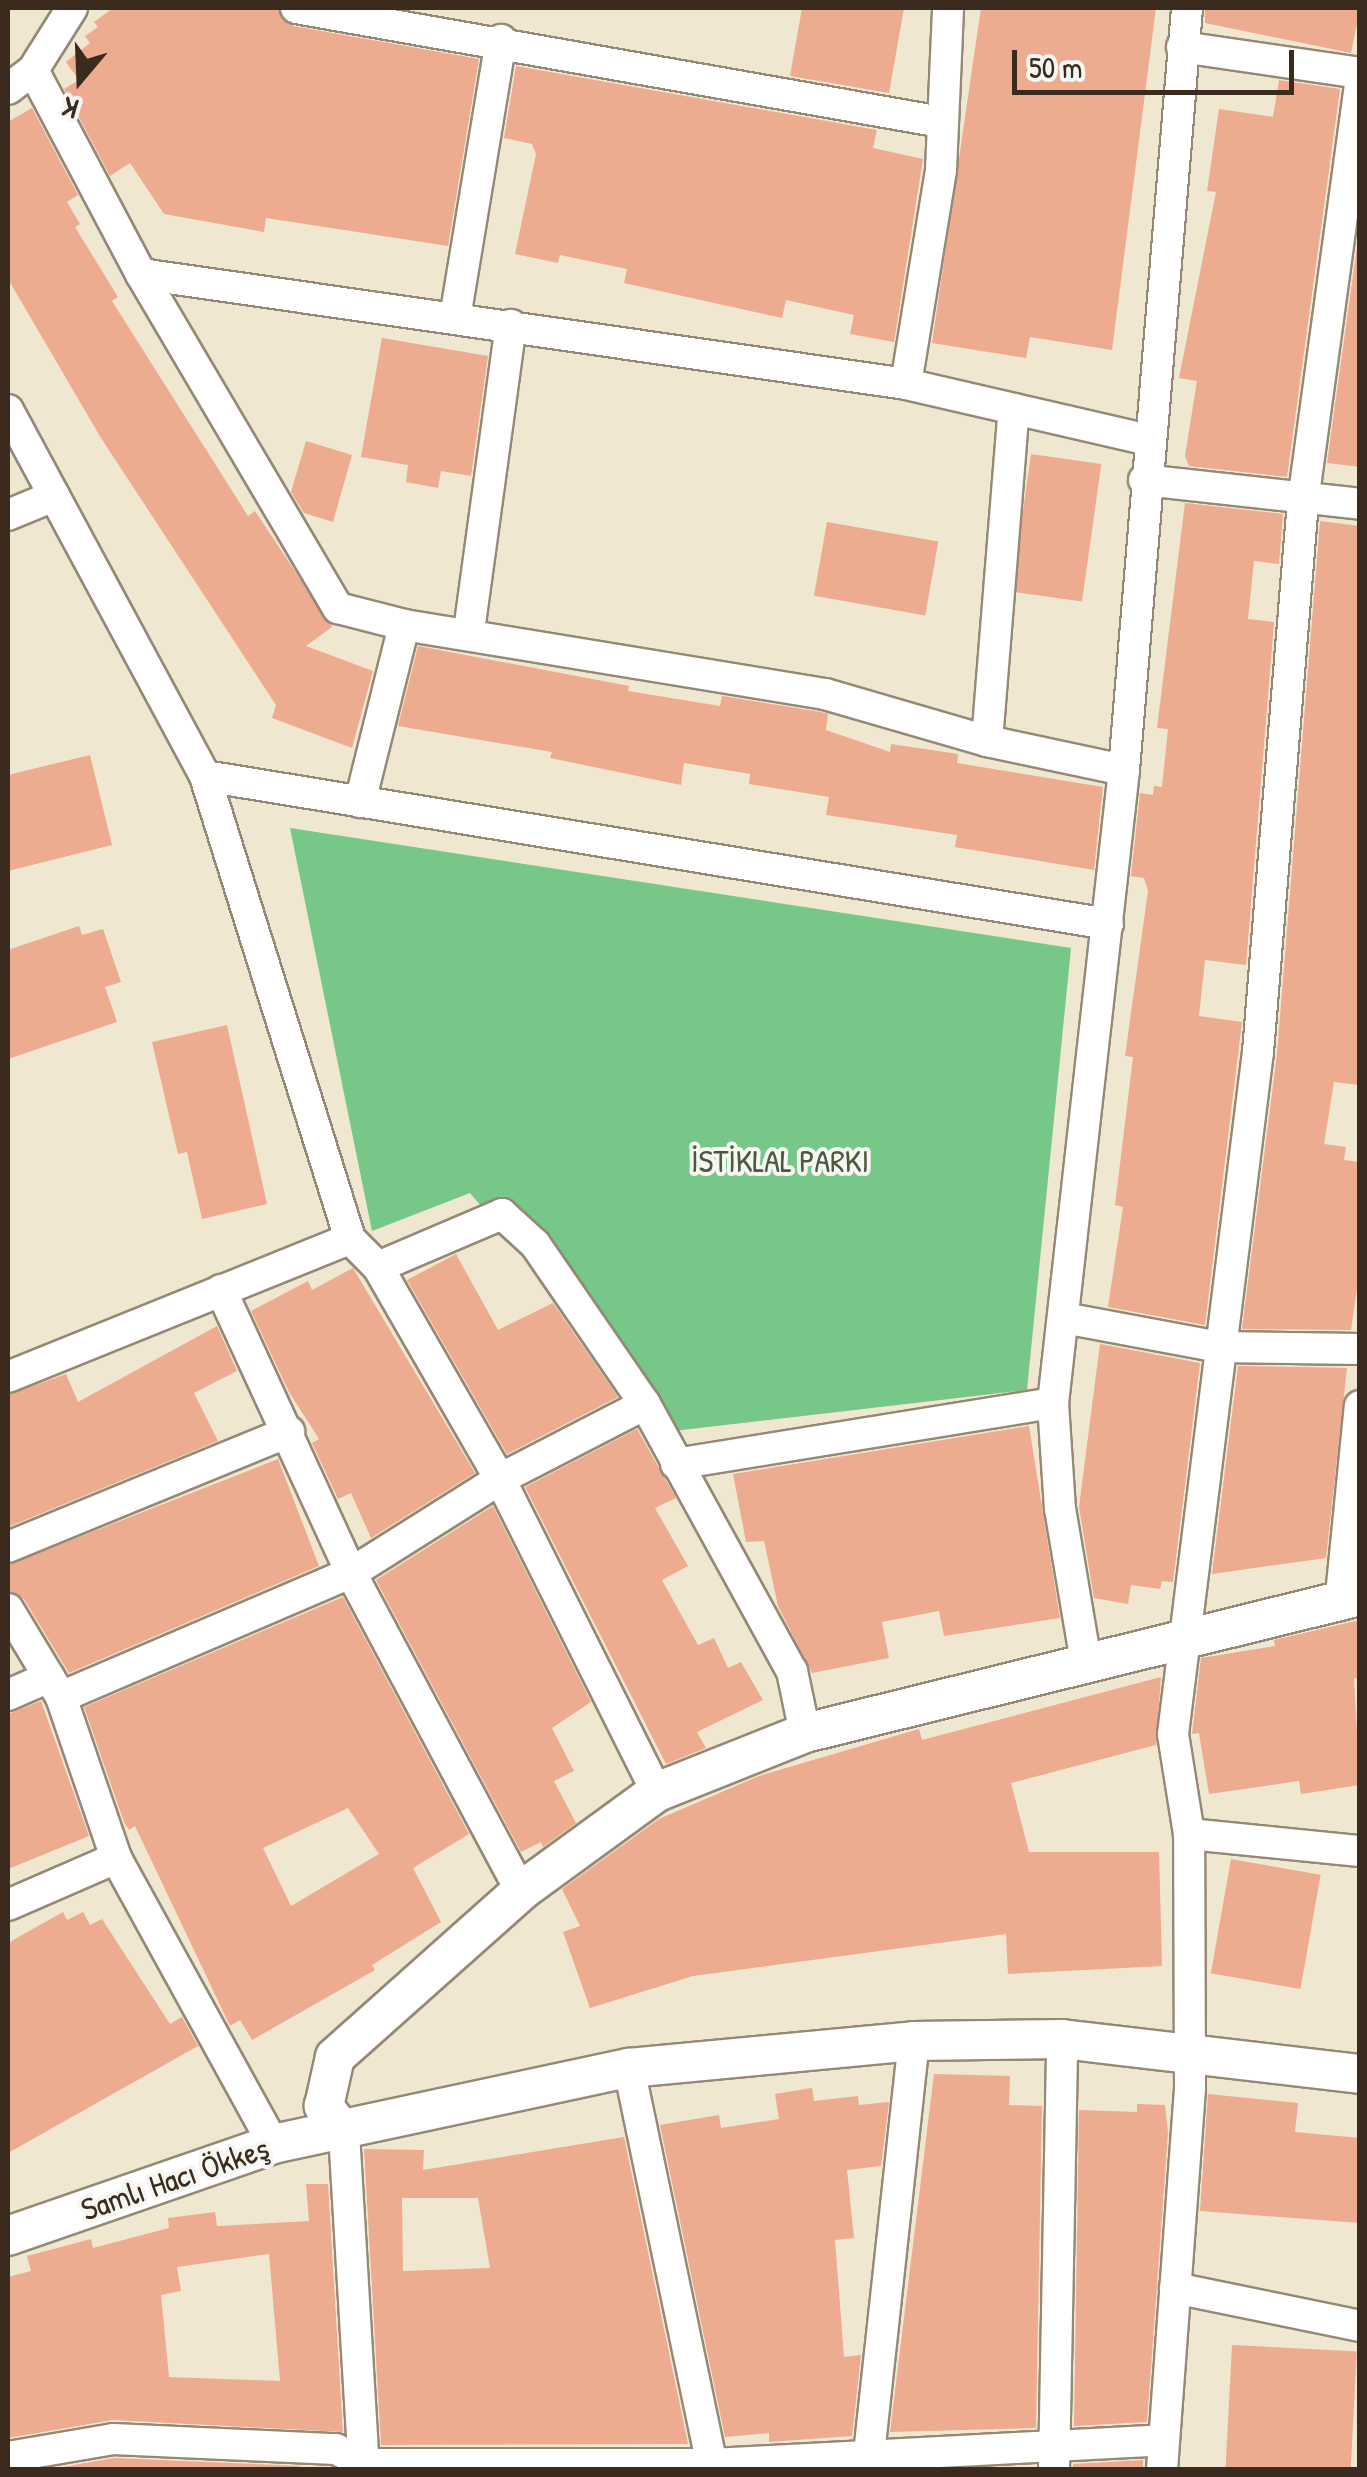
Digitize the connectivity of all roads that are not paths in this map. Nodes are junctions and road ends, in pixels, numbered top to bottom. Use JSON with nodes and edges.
{"nodes":[{"id":1,"x":72,"y":8,"type":"edge"},
{"id":2,"x":296,"y":8,"type":"edge"},
{"id":3,"x":948,"y":8,"type":"edge"},
{"id":4,"x":1187,"y":8,"type":"edge"},
{"id":5,"x":359,"y":15,"type":"edge"},
{"id":6,"x":500,"y":40,"type":"junction"},
{"id":7,"x":1182,"y":47,"type":"junction"},
{"id":8,"x":33,"y":70,"type":"junction"},
{"id":9,"x":1360,"y":73,"type":"edge"},
{"id":10,"x":1360,"y":83,"type":"edge"},
{"id":11,"x":8,"y":89,"type":"edge"},
{"id":12,"x":941,"y":122,"type":"junction"},
{"id":13,"x":141,"y":274,"type":"junction"},
{"id":14,"x":455,"y":318,"type":"junction"},
{"id":15,"x":511,"y":325,"type":"junction"},
{"id":16,"x":906,"y":384,"type":"junction"},
{"id":17,"x":1014,"y":409,"type":"junction"},
{"id":18,"x":8,"y":410,"type":"edge"},
{"id":19,"x":1148,"y":440,"type":"junction"},
{"id":20,"x":1144,"y":480,"type":"junction"},
{"id":21,"x":54,"y":496,"type":"junction"},
{"id":22,"x":1304,"y":501,"type":"junction"},
{"id":23,"x":1360,"y":504,"type":"edge"},
{"id":24,"x":8,"y":515,"type":"edge"},
{"id":25,"x":404,"y":625,"type":"junction"},
{"id":26,"x":469,"y":631,"type":"junction"},
{"id":27,"x":987,"y":741,"type":"junction"},
{"id":28,"x":1124,"y":770,"type":"junction"},
{"id":29,"x":205,"y":776,"type":"junction"},
{"id":30,"x":360,"y":802,"type":"junction"},
{"id":31,"x":1108,"y":924,"type":"junction"},
{"id":32,"x":350,"y":1239,"type":"junction"},
{"id":33,"x":378,"y":1267,"type":"junction"},
{"id":34,"x":222,"y":1290,"type":"junction"},
{"id":35,"x":1064,"y":1318,"type":"junction"},
{"id":36,"x":1219,"y":1347,"type":"junction"},
{"id":37,"x":1360,"y":1349,"type":"edge"},
{"id":38,"x":8,"y":1377,"type":"edge"},
{"id":39,"x":645,"y":1404,"type":"junction"},
{"id":40,"x":1054,"y":1404,"type":"junction"},
{"id":41,"x":1360,"y":1406,"type":"edge"},
{"id":42,"x":289,"y":1432,"type":"junction"},
{"id":43,"x":676,"y":1464,"type":"junction"},
{"id":44,"x":500,"y":1479,"type":"junction"},
{"id":45,"x":8,"y":1546,"type":"edge"},
{"id":46,"x":351,"y":1573,"type":"junction"},
{"id":47,"x":1350,"y":1601,"type":"edge"},
{"id":48,"x":8,"y":1609,"type":"edge"},
{"id":49,"x":1184,"y":1642,"type":"junction"},
{"id":50,"x":1086,"y":1662,"type":"junction"},
{"id":51,"x":55,"y":1687,"type":"junction"},
{"id":52,"x":8,"y":1695,"type":"edge"},
{"id":53,"x":805,"y":1733,"type":"junction"},
{"id":54,"x":657,"y":1792,"type":"junction"},
{"id":55,"x":1189,"y":1834,"type":"junction"},
{"id":56,"x":1360,"y":1851,"type":"edge"},
{"id":57,"x":116,"y":1858,"type":"junction"},
{"id":58,"x":521,"y":1891,"type":"junction"},
{"id":59,"x":8,"y":1905,"type":"edge"},
{"id":60,"x":1062,"y":2039,"type":"junction"},
{"id":61,"x":914,"y":2041,"type":"junction"},
{"id":62,"x":1188,"y":2052,"type":"junction"},
{"id":63,"x":628,"y":2068,"type":"junction"},
{"id":64,"x":1360,"y":2074,"type":"edge"},
{"id":65,"x":344,"y":2133,"type":"junction"},
{"id":66,"x":274,"y":2144,"type":"junction"},
{"id":67,"x":8,"y":2236,"type":"edge"},
{"id":68,"x":1176,"y":2288,"type":"junction"},
{"id":69,"x":1360,"y":2326,"type":"edge"},
{"id":70,"x":870,"y":2454,"type":"junction"},
{"id":71,"x":1163,"y":2455,"type":"edge"},
{"id":72,"x":1055,"y":2456,"type":"edge"},
{"id":73,"x":8,"y":2457,"type":"edge"},
{"id":74,"x":364,"y":2467,"type":"edge"},
{"id":75,"x":712,"y":2467,"type":"edge"}],
"edges":[{"from":1,"to":8,"type":"street"},
{"from":2,"to":5,"type":"street"},
{"from":3,"to":12,"type":"street"},
{"from":4,"to":7,"type":"street"},
{"from":5,"to":6,"type":"street"},
{"from":6,"to":12,"type":"street"},
{"from":6,"to":14,"type":"street"},
{"from":7,"to":9,"type":"street"},
{"from":7,"to":19,"type":"street"},
{"from":8,"to":11,"type":"street"},
{"from":8,"to":13,"type":"street"},
{"from":10,"to":22,"type":"street"},
{"from":12,"to":16,"type":"street"},
{"from":13,"to":14,"type":"street"},
{"from":13,"to":25,"type":"street"},
{"from":14,"to":15,"type":"street"},
{"from":15,"to":16,"type":"street"},
{"from":15,"to":26,"type":"street"},
{"from":16,"to":17,"type":"street"},
{"from":17,"to":19,"type":"street"},
{"from":17,"to":27,"type":"street"},
{"from":18,"to":21,"type":"street"},
{"from":19,"to":20,"type":"street"},
{"from":20,"to":22,"type":"street"},
{"from":20,"to":28,"type":"street"},
{"from":21,"to":24,"type":"street"},
{"from":21,"to":29,"type":"street"},
{"from":22,"to":23,"type":"street"},
{"from":22,"to":36,"type":"street"},
{"from":25,"to":26,"type":"street"},
{"from":25,"to":30,"type":"street"},
{"from":26,"to":27,"type":"street"},
{"from":27,"to":28,"type":"street"},
{"from":28,"to":31,"type":"street"},
{"from":29,"to":30,"type":"street"},
{"from":29,"to":32,"type":"street"},
{"from":30,"to":31,"type":"street"},
{"from":31,"to":35,"type":"street"},
{"from":32,"to":33,"type":"street"},
{"from":32,"to":34,"type":"street"},
{"from":33,"to":39,"type":"street"},
{"from":33,"to":44,"type":"street"},
{"from":34,"to":38,"type":"street"},
{"from":34,"to":42,"type":"street"},
{"from":35,"to":36,"type":"street"},
{"from":35,"to":40,"type":"street"},
{"from":36,"to":37,"type":"street"},
{"from":36,"to":49,"type":"street"},
{"from":39,"to":43,"type":"street"},
{"from":39,"to":44,"type":"street"},
{"from":40,"to":43,"type":"street"},
{"from":40,"to":50,"type":"street"},
{"from":41,"to":47,"type":"street"},
{"from":42,"to":45,"type":"street"},
{"from":42,"to":46,"type":"street"},
{"from":43,"to":53,"type":"street"},
{"from":44,"to":46,"type":"street"},
{"from":44,"to":54,"type":"street"},
{"from":46,"to":51,"type":"street"},
{"from":46,"to":58,"type":"street"},
{"from":47,"to":49,"type":"street"},
{"from":48,"to":51,"type":"street"},
{"from":49,"to":50,"type":"street"},
{"from":49,"to":55,"type":"street"},
{"from":50,"to":53,"type":"street"},
{"from":51,"to":52,"type":"street"},
{"from":51,"to":57,"type":"street"},
{"from":53,"to":54,"type":"street"},
{"from":54,"to":58,"type":"street"},
{"from":55,"to":56,"type":"street"},
{"from":55,"to":62,"type":"street"},
{"from":57,"to":59,"type":"street"},
{"from":57,"to":66,"type":"street"},
{"from":58,"to":65,"type":"street"},
{"from":60,"to":61,"type":"street","name":"Samlı Hacı Ökkeş"},
{"from":60,"to":62,"type":"street","name":"Samlı Hacı Ökkeş"},
{"from":60,"to":72,"type":"street"},
{"from":61,"to":63,"type":"street","name":"Samlı Hacı Ökkeş"},
{"from":61,"to":70,"type":"street"},
{"from":62,"to":64,"type":"street","name":"Samlı Hacı Ökkeş"},
{"from":62,"to":68,"type":"street"},
{"from":63,"to":65,"type":"street","name":"Samlı Hacı Ökkeş"},
{"from":63,"to":75,"type":"street"},
{"from":65,"to":66,"type":"street","name":"Samlı Hacı Ökkeş"},
{"from":65,"to":74,"type":"street"},
{"from":66,"to":67,"type":"street","name":"Samlı Hacı Ökkeş"},
{"from":68,"to":69,"type":"street"},
{"from":68,"to":71,"type":"street"},
{"from":70,"to":72,"type":"street"},
{"from":70,"to":75,"type":"street"},
{"from":71,"to":72,"type":"street"},
{"from":73,"to":74,"type":"street"},
{"from":74,"to":75,"type":"street"}]}
